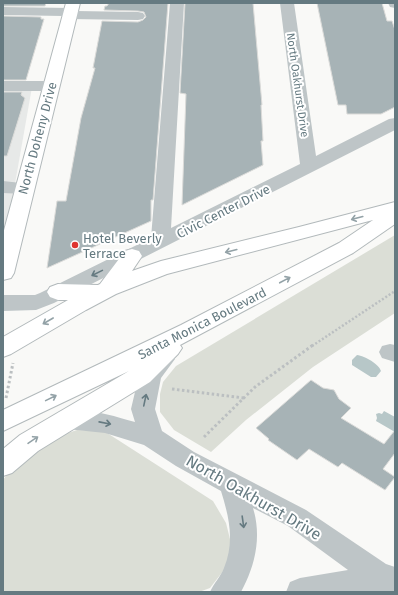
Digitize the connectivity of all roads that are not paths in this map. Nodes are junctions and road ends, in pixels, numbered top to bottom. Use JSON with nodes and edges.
{"nodes":[{"id":1,"x":177,"y":3,"type":"edge"},
{"id":2,"x":287,"y":3,"type":"edge"},
{"id":3,"x":71,"y":10,"type":"edge"},
{"id":4,"x":3,"y":11,"type":"edge"},
{"id":5,"x":138,"y":16,"type":"dead end"},
{"id":6,"x":3,"y":86,"type":"edge"},
{"id":7,"x":51,"y":86,"type":"junction"},
{"id":8,"x":395,"y":123,"type":"edge"},
{"id":9,"x":309,"y":167,"type":"junction"},
{"id":10,"x":3,"y":187,"type":"edge"},
{"id":11,"x":24,"y":188,"type":"junction"},
{"id":12,"x":395,"y":208,"type":"edge"},
{"id":13,"x":395,"y":215,"type":"edge"},
{"id":14,"x":7,"y":239,"type":"edge"},
{"id":15,"x":160,"y":242,"type":"junction"},
{"id":16,"x":132,"y":256,"type":"junction"},
{"id":17,"x":3,"y":273,"type":"edge"},
{"id":18,"x":105,"y":290,"type":"junction"},
{"id":19,"x":58,"y":292,"type":"junction"},
{"id":20,"x":3,"y":303,"type":"edge"},
{"id":21,"x":189,"y":331,"type":"junction"},
{"id":22,"x":9,"y":347,"type":"edge"},
{"id":23,"x":4,"y":411,"type":"edge"},
{"id":24,"x":67,"y":419,"type":"junction"},
{"id":25,"x":152,"y":437,"type":"junction"},
{"id":26,"x":3,"y":465,"type":"edge"},
{"id":27,"x":232,"y":484,"type":"junction"},
{"id":28,"x":387,"y":582,"type":"edge"},
{"id":29,"x":224,"y":592,"type":"edge"},
{"id":30,"x":300,"y":592,"type":"edge"}],
"edges":[{"from":1,"to":15,"type":"street"},
{"from":2,"to":9,"type":"street","name":"North Oakhurst Drive"},
{"from":3,"to":4,"type":"street"},
{"from":3,"to":5,"type":"street"},
{"from":3,"to":7,"type":"main road","name":"North Doheny Drive"},
{"from":6,"to":7,"type":"street"},
{"from":7,"to":11,"type":"main road","name":"North Doheny Drive"},
{"from":8,"to":9,"type":"street","name":"Civic Center Drive"},
{"from":9,"to":15,"type":"street","name":"Civic Center Drive"},
{"from":10,"to":11,"type":"street"},
{"from":11,"to":14,"type":"main road","name":"North Doheny Drive"},
{"from":12,"to":18,"type":"main road","one_way":true},
{"from":21,"to":13,"type":"main road","name":"Santa Monica Boulevard","one_way":true},
{"from":14,"to":17,"type":"main road","name":"North Doheny Drive"},
{"from":15,"to":16,"type":"street","name":"Civic Center Drive"},
{"from":16,"to":18,"type":"main road"},
{"from":16,"to":19,"type":"street","name":"Civic Center Drive","one_way":true},
{"from":18,"to":19,"type":"main road"},
{"from":18,"to":22,"type":"main road","one_way":true},
{"from":19,"to":20,"type":"street","name":"Civic Center Drive"},
{"from":23,"to":21,"type":"main road","name":"Santa Monica Boulevard","one_way":true},
{"from":21,"to":24,"type":"main road"},
{"from":25,"to":21,"type":"street","one_way":true},
{"from":24,"to":25,"type":"street","name":"North Oakhurst Drive","one_way":true},
{"from":26,"to":24,"type":"main road","one_way":true},
{"from":25,"to":27,"type":"street","name":"North Oakhurst Drive"},
{"from":27,"to":28,"type":"street","name":"North Oakhurst Drive"},
{"from":27,"to":29,"type":"street","one_way":true},
{"from":28,"to":30,"type":"street"}]}
